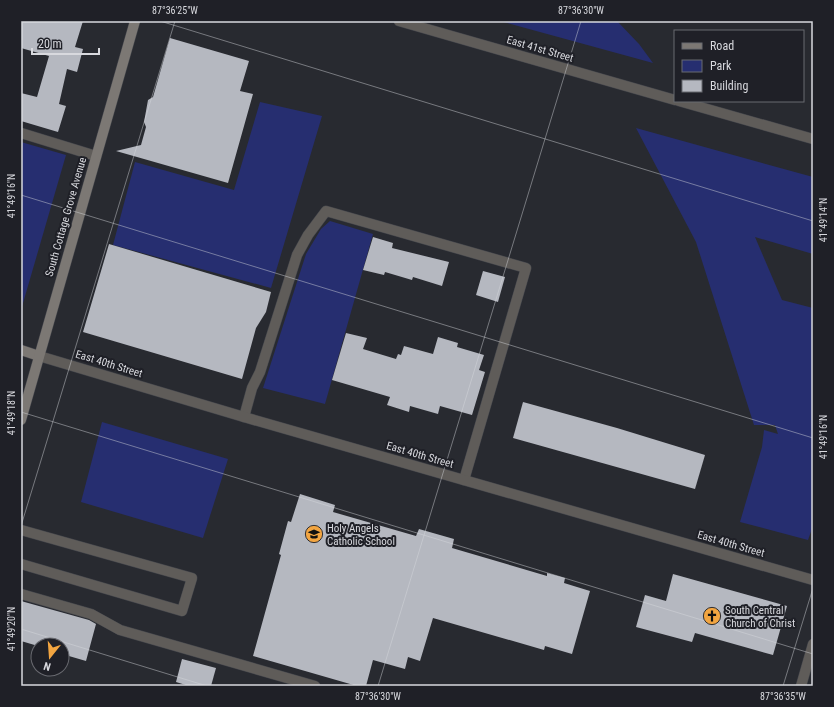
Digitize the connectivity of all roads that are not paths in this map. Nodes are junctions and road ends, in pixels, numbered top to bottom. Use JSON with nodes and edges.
{"nodes":[{"id":1,"x":135,"y":21,"type":"edge"},
{"id":2,"x":399,"y":21,"type":"edge"},
{"id":3,"x":674,"y":100,"type":"edge"},
{"id":4,"x":683,"y":102,"type":"edge"},
{"id":5,"x":21,"y":133,"type":"edge"},
{"id":6,"x":813,"y":139,"type":"edge"},
{"id":7,"x":96,"y":156,"type":"junction"},
{"id":8,"x":21,"y":350,"type":"edge"},
{"id":9,"x":39,"y":356,"type":"junction"},
{"id":10,"x":244,"y":417,"type":"junction"},
{"id":11,"x":21,"y":420,"type":"edge"},
{"id":12,"x":464,"y":480,"type":"junction"},
{"id":13,"x":21,"y":530,"type":"edge"},
{"id":14,"x":21,"y":564,"type":"edge"},
{"id":15,"x":813,"y":580,"type":"edge"},
{"id":16,"x":21,"y":594,"type":"edge"},
{"id":17,"x":813,"y":644,"type":"edge"},
{"id":18,"x":314,"y":686,"type":"edge"},
{"id":19,"x":801,"y":686,"type":"edge"}],
"edges":[{"from":1,"to":7,"type":"main road","name":"South Cottage Grove Avenue"},
{"from":2,"to":3,"type":"street","name":"East 41st Street"},
{"from":4,"to":6,"type":"street"},
{"from":5,"to":7,"type":"street"},
{"from":7,"to":9,"type":"main road","name":"South Cottage Grove Avenue"},
{"from":8,"to":9,"type":"main road","name":"East 40th Street"},
{"from":9,"to":10,"type":"street","name":"East 40th Street"},
{"from":9,"to":11,"type":"main road","name":"South Cottage Grove Avenue"},
{"from":10,"to":12,"type":"street","name":"East 40th Street"},
{"from":10,"to":12,"type":"street"},
{"from":12,"to":15,"type":"street","name":"East 40th Street"},
{"from":13,"to":14,"type":"street"},
{"from":16,"to":18,"type":"street"},
{"from":17,"to":19,"type":"street"}]}
